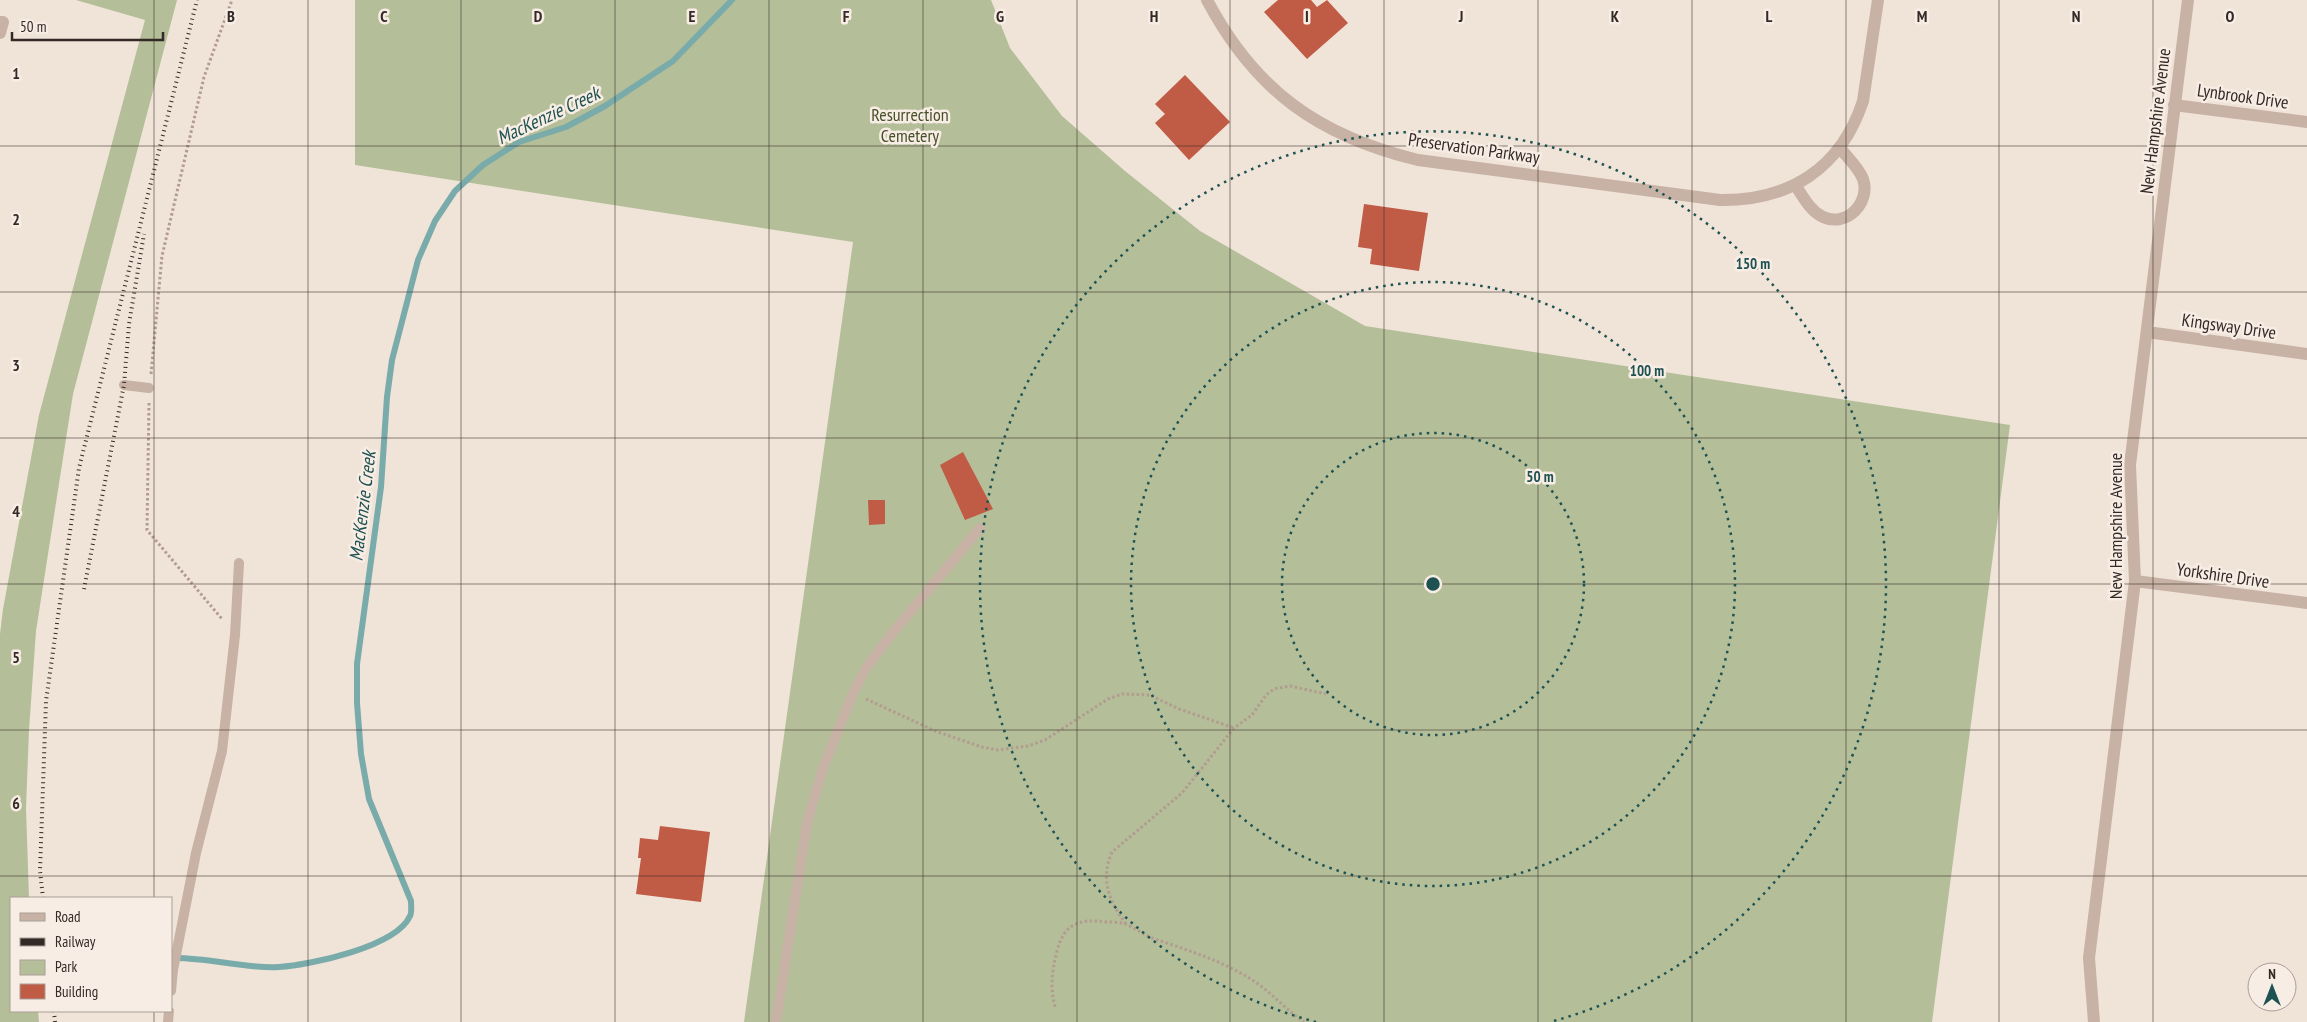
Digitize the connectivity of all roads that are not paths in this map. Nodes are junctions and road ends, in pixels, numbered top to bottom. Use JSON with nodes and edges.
{"nodes":[{"id":1,"x":1206,"y":0,"type":"edge"},
{"id":2,"x":1878,"y":0,"type":"edge"},
{"id":3,"x":2188,"y":0,"type":"edge"},
{"id":4,"x":2174,"y":105,"type":"junction"},
{"id":5,"x":2307,"y":122,"type":"edge"},
{"id":6,"x":1840,"y":148,"type":"junction"},
{"id":7,"x":1795,"y":185,"type":"junction"},
{"id":8,"x":2147,"y":332,"type":"junction"},
{"id":9,"x":2307,"y":354,"type":"edge"},
{"id":10,"x":124,"y":385,"type":"dead end"},
{"id":11,"x":149,"y":388,"type":"road end"},
{"id":12,"x":980,"y":528,"type":"dead end"},
{"id":13,"x":238,"y":563,"type":"dead end"},
{"id":14,"x":2135,"y":581,"type":"junction"},
{"id":15,"x":2307,"y":603,"type":"edge"},
{"id":16,"x":172,"y":980,"type":"edge"},
{"id":17,"x":776,"y":1022,"type":"edge"},
{"id":18,"x":2094,"y":1022,"type":"edge"}],
"edges":[{"from":1,"to":7,"type":"street","name":"Preservation Parkway"},
{"from":2,"to":6,"type":"street","name":"Preservation Parkway"},
{"from":3,"to":4,"type":"street","name":"New Hampshire Avenue"},
{"from":4,"to":5,"type":"street","name":"Lynbrook Drive"},
{"from":4,"to":8,"type":"street","name":"New Hampshire Avenue"},
{"from":6,"to":7,"type":"street","name":"Preservation Parkway"},
{"from":6,"to":7,"type":"street"},
{"from":8,"to":9,"type":"street","name":"Kingsway Drive"},
{"from":8,"to":14,"type":"street","name":"New Hampshire Avenue"},
{"from":10,"to":11,"type":"lane"},
{"from":12,"to":17,"type":"lane"},
{"from":13,"to":16,"type":"lane"},
{"from":14,"to":15,"type":"street","name":"Yorkshire Drive"},
{"from":14,"to":18,"type":"street","name":"New Hampshire Avenue"}]}
